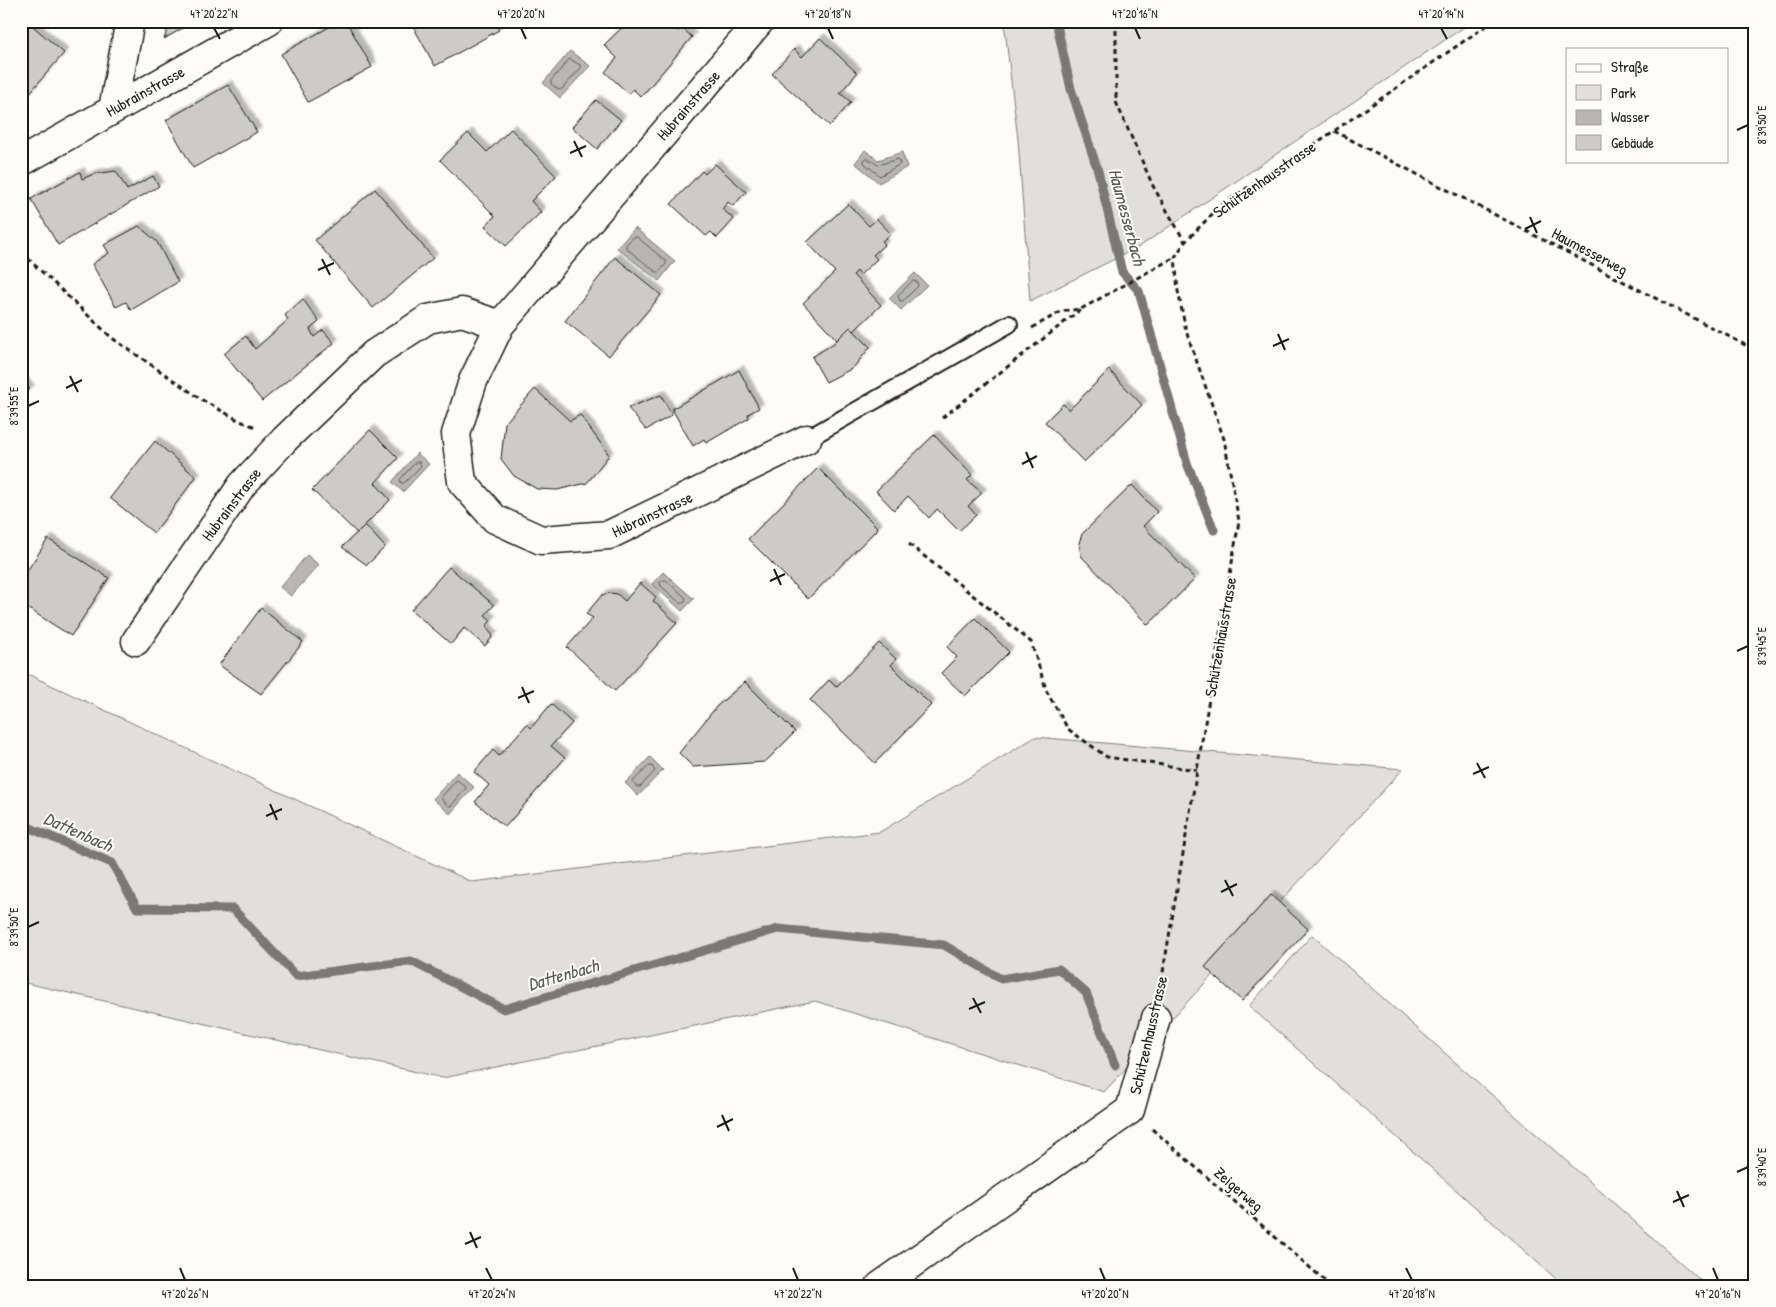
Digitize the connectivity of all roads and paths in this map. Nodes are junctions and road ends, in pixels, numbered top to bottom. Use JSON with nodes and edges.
{"nodes":[{"id":1,"x":132,"y":21,"type":"edge"},
{"id":2,"x":269,"y":21,"type":"edge"},
{"id":3,"x":760,"y":21,"type":"edge"},
{"id":4,"x":1116,"y":21,"type":"edge"},
{"id":5,"x":1493,"y":21,"type":"edge"},
{"id":6,"x":112,"y":109,"type":"junction"},
{"id":7,"x":1334,"y":131,"type":"junction"},
{"id":8,"x":21,"y":162,"type":"edge"},
{"id":9,"x":1185,"y":242,"type":"junction"},
{"id":10,"x":21,"y":252,"type":"edge"},
{"id":11,"x":1175,"y":257,"type":"junction"},
{"id":12,"x":1081,"y":309,"type":"junction"},
{"id":13,"x":500,"y":324,"type":"junction"},
{"id":14,"x":1009,"y":324,"type":"joint"},
{"id":15,"x":1755,"y":350,"type":"edge"},
{"id":16,"x":942,"y":418,"type":"dead end"},
{"id":17,"x":240,"y":421,"type":"dead end"},
{"id":18,"x":807,"y":439,"type":"joint"},
{"id":19,"x":909,"y":544,"type":"dead end"},
{"id":20,"x":136,"y":641,"type":"dead end"},
{"id":21,"x":1197,"y":770,"type":"junction"},
{"id":22,"x":1156,"y":1018,"type":"joint"},
{"id":23,"x":1130,"y":1110,"type":"junction"},
{"id":24,"x":880,"y":1286,"type":"edge"},
{"id":25,"x":1331,"y":1286,"type":"edge"}],
"edges":[{"from":1,"to":6,"type":"street"},
{"from":2,"to":6,"type":"street","name":"Hubrainstrasse"},
{"from":3,"to":13,"type":"street","name":"Hubrainstrasse"},
{"from":4,"to":9,"type":"path"},
{"from":5,"to":7,"type":"path","name":"Schützenhausstrasse"},
{"from":6,"to":8,"type":"street","name":"Hubrainstrasse"},
{"from":7,"to":9,"type":"path","name":"Schützenhausstrasse"},
{"from":7,"to":15,"type":"path","name":"Haumesserweg"},
{"from":9,"to":11,"type":"path","name":"Schützenhausstrasse"},
{"from":10,"to":17,"type":"path"},
{"from":11,"to":12,"type":"path"},
{"from":11,"to":21,"type":"path","name":"Schützenhausstrasse"},
{"from":12,"to":14,"type":"path"},
{"from":12,"to":16,"type":"path"},
{"from":13,"to":18,"type":"street","name":"Hubrainstrasse"},
{"from":13,"to":20,"type":"street","name":"Hubrainstrasse"},
{"from":14,"to":18,"type":"lane"},
{"from":19,"to":21,"type":"path"},
{"from":21,"to":22,"type":"path","name":"Schützenhausstrasse"},
{"from":22,"to":23,"type":"street","name":"Schützenhausstrasse"},
{"from":23,"to":24,"type":"street","name":"Schützenhausstrasse"},
{"from":23,"to":25,"type":"path","name":"Zeigerweg"}]}
